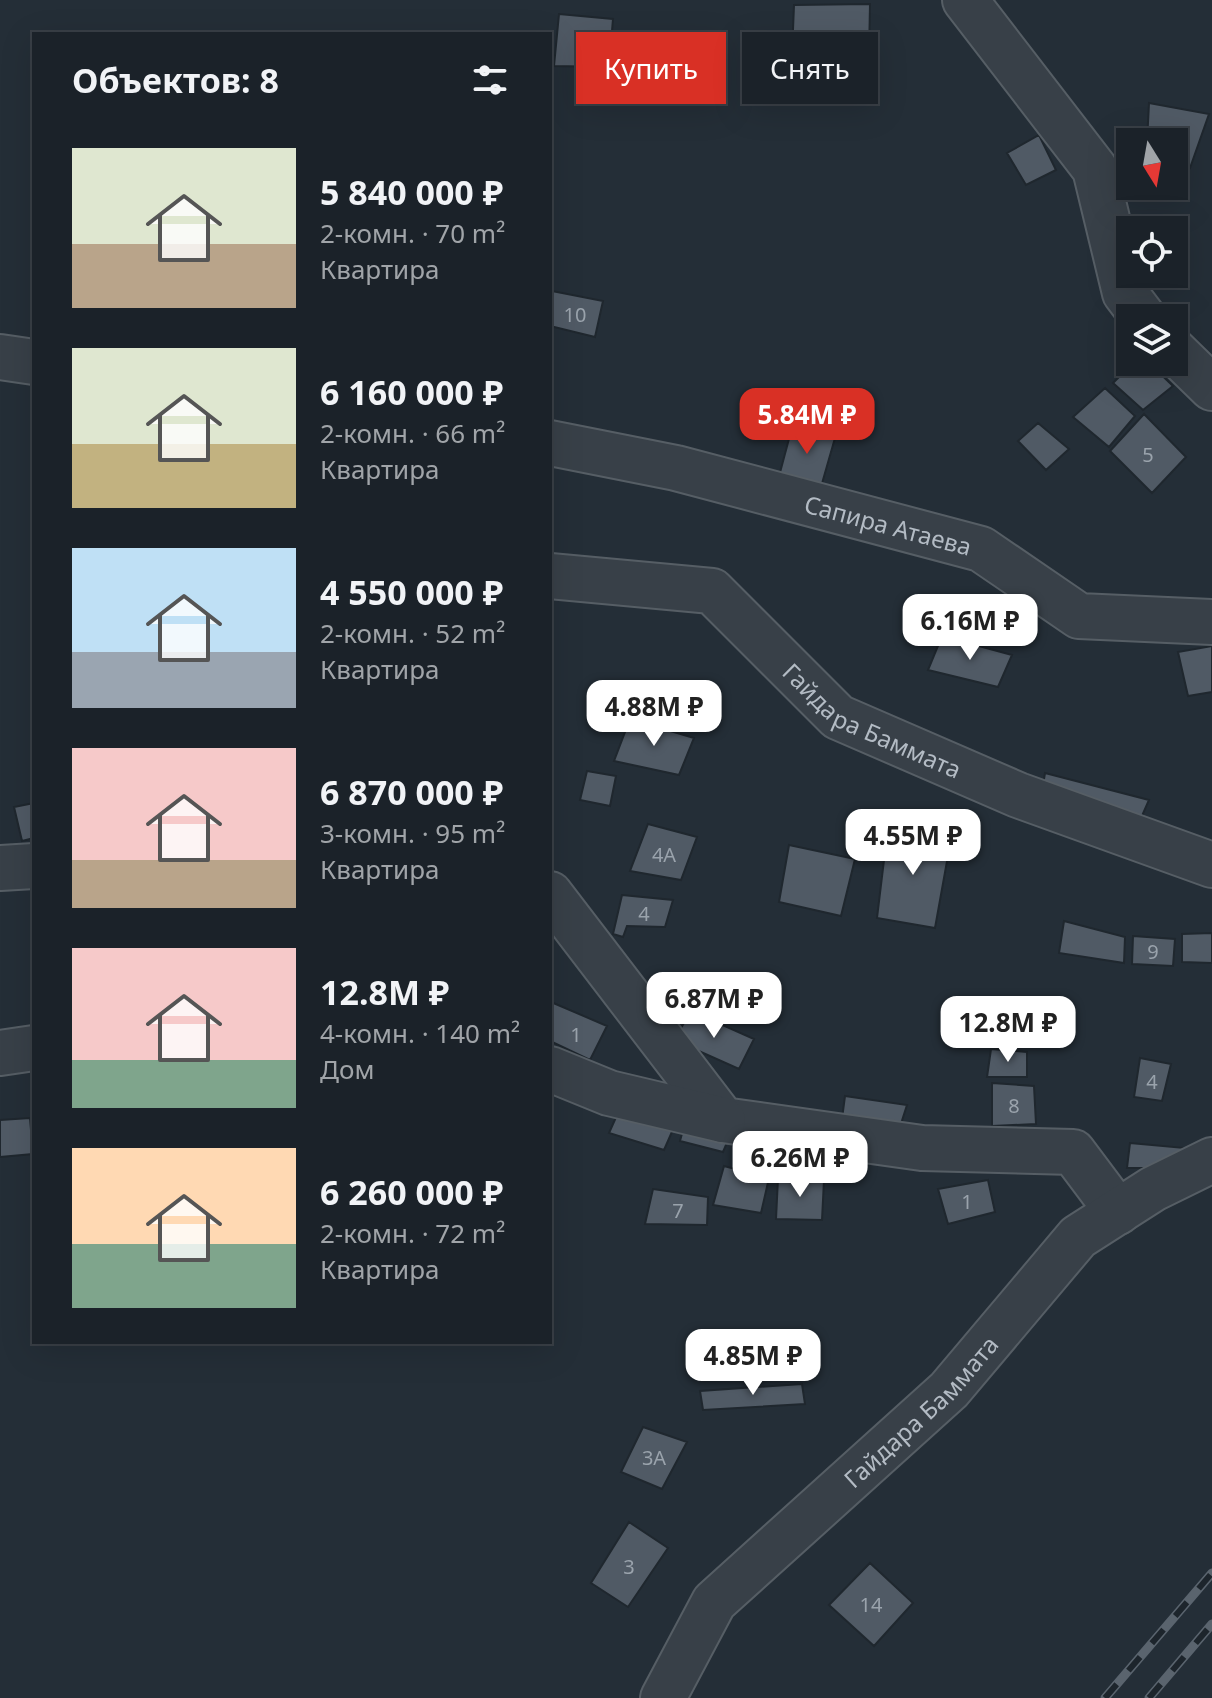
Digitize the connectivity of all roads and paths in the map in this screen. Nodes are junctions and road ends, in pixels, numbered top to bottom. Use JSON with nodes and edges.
{"nodes":[{"id":1,"x":965,"y":0,"type":"edge"},
{"id":2,"x":1133,"y":304,"type":"edge"},
{"id":3,"x":0,"y":357,"type":"edge"},
{"id":4,"x":32,"y":362,"type":"edge"},
{"id":5,"x":1188,"y":365,"type":"edge"},
{"id":6,"x":1212,"y":388,"type":"edge"},
{"id":7,"x":552,"y":443,"type":"edge"},
{"id":8,"x":552,"y":576,"type":"edge"},
{"id":9,"x":1212,"y":622,"type":"edge"},
{"id":10,"x":1212,"y":865,"type":"edge"},
{"id":11,"x":32,"y":866,"type":"edge"},
{"id":12,"x":0,"y":868,"type":"edge"},
{"id":13,"x":552,"y":897,"type":"edge"},
{"id":14,"x":32,"y":1048,"type":"edge"},
{"id":15,"x":0,"y":1053,"type":"edge"},
{"id":16,"x":552,"y":1070,"type":"edge"},
{"id":17,"x":723,"y":1120,"type":"junction"},
{"id":18,"x":1212,"y":1160,"type":"edge"},
{"id":19,"x":1118,"y":1212,"type":"junction"},
{"id":20,"x":663,"y":1698,"type":"edge"}],
"edges":[{"from":1,"to":2,"type":"street"},
{"from":3,"to":4,"type":"street"},
{"from":5,"to":6,"type":"street"},
{"from":7,"to":9,"type":"street","name":"Сапира Атаева"},
{"from":8,"to":10,"type":"street","name":"Гайдара Баммата"},
{"from":11,"to":12,"type":"street"},
{"from":13,"to":17,"type":"street"},
{"from":14,"to":15,"type":"street"},
{"from":16,"to":17,"type":"street"},
{"from":17,"to":19,"type":"street"},
{"from":18,"to":19,"type":"street","name":"Гайдара Баммата"},
{"from":19,"to":20,"type":"street","name":"Гайдара Баммата"}]}
